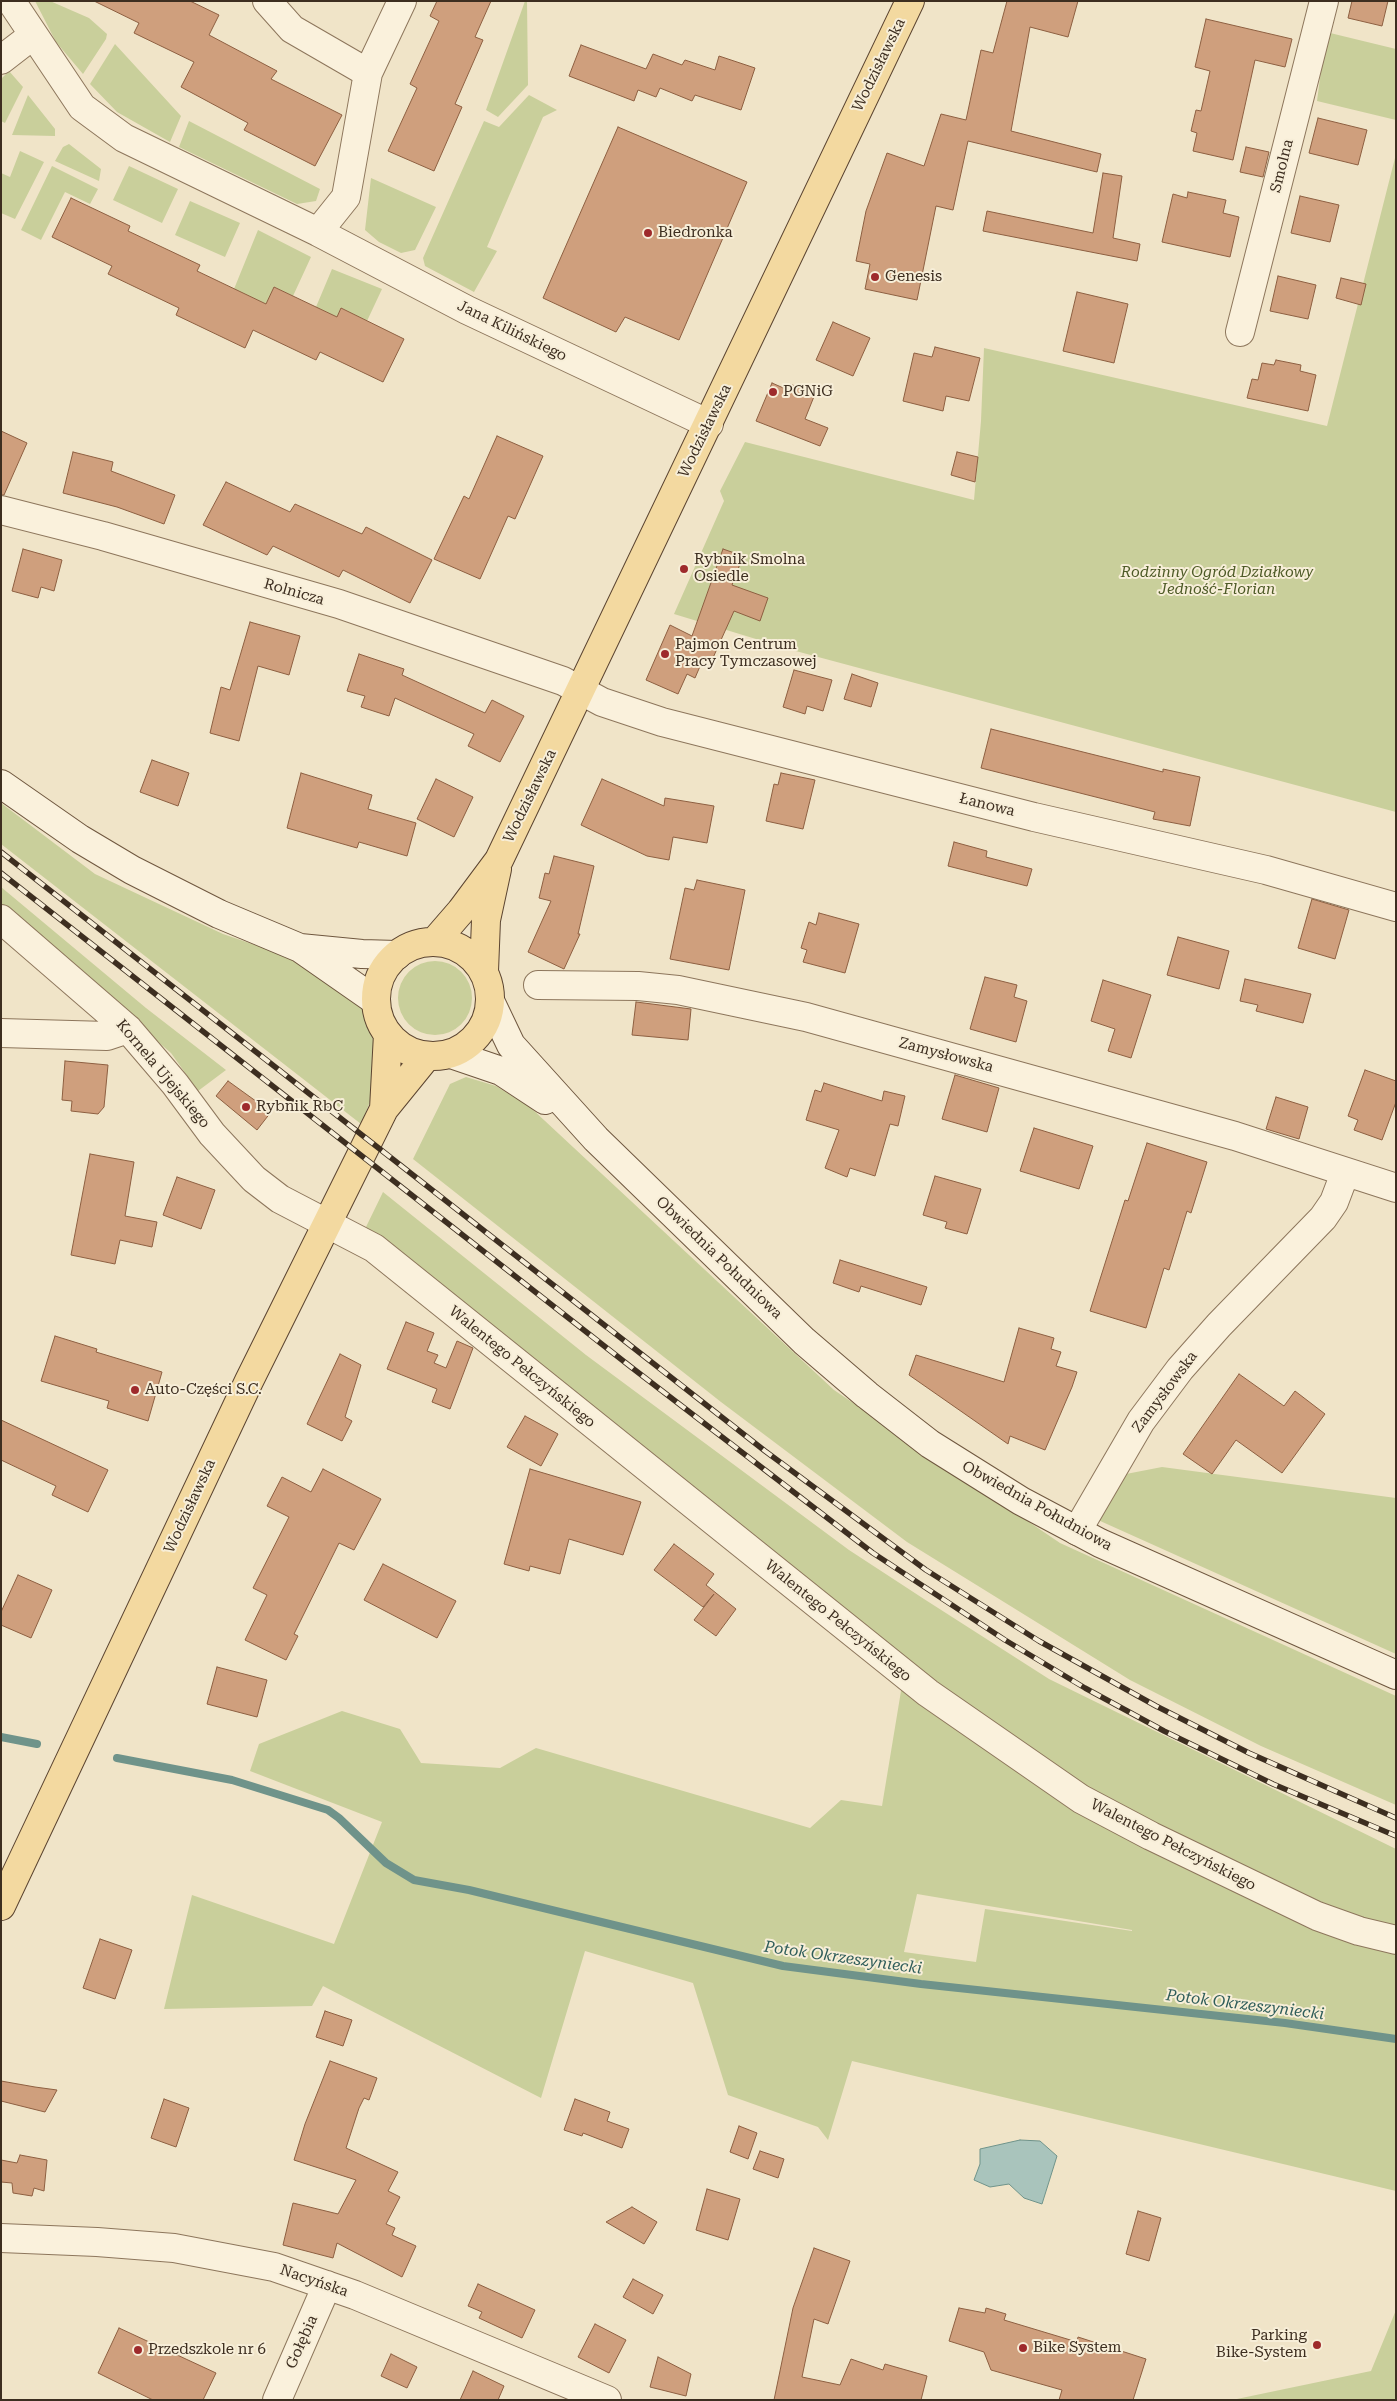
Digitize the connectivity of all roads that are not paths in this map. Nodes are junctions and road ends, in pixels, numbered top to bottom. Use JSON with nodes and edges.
{"nodes":[{"id":1,"x":11,"y":1,"type":"edge"},
{"id":2,"x":267,"y":1,"type":"edge"},
{"id":3,"x":402,"y":1,"type":"edge"},
{"id":4,"x":910,"y":1,"type":"edge"},
{"id":5,"x":1324,"y":1,"type":"edge"},
{"id":6,"x":32,"y":36,"type":"junction"},
{"id":7,"x":1,"y":60,"type":"edge"},
{"id":8,"x":368,"y":73,"type":"junction"},
{"id":9,"x":318,"y":232,"type":"junction"},
{"id":10,"x":1240,"y":332,"type":"dead end"},
{"id":11,"x":709,"y":424,"type":"junction"},
{"id":12,"x":1,"y":510,"type":"edge"},
{"id":13,"x":581,"y":691,"type":"junction"},
{"id":14,"x":1,"y":784,"type":"edge"},
{"id":15,"x":499,"y":860,"type":"junction"},
{"id":16,"x":1396,"y":908,"type":"edge"},
{"id":17,"x":1,"y":919,"type":"edge"},
{"id":18,"x":435,"y":941,"type":"junction"},
{"id":19,"x":300,"y":948,"type":"junction"},
{"id":20,"x":397,"y":954,"type":"junction"},
{"id":21,"x":484,"y":971,"type":"junction"},
{"id":22,"x":538,"y":985,"type":"dead end"},
{"id":23,"x":376,"y":1001,"type":"junction"},
{"id":24,"x":491,"y":1003,"type":"junction"},
{"id":25,"x":128,"y":1029,"type":"junction"},
{"id":26,"x":1,"y":1033,"type":"edge"},
{"id":27,"x":388,"y":1034,"type":"junction"},
{"id":28,"x":439,"y":1055,"type":"junction"},
{"id":29,"x":384,"y":1109,"type":"junction"},
{"id":30,"x":596,"y":1139,"type":"junction"},
{"id":31,"x":1345,"y":1173,"type":"junction"},
{"id":32,"x":1396,"y":1188,"type":"edge"},
{"id":33,"x":328,"y":1223,"type":"junction"},
{"id":34,"x":1077,"y":1531,"type":"junction"},
{"id":35,"x":1396,"y":1676,"type":"edge"},
{"id":36,"x":1,"y":1906,"type":"edge"},
{"id":37,"x":1396,"y":1940,"type":"edge"},
{"id":38,"x":1,"y":2238,"type":"edge"},
{"id":39,"x":328,"y":2285,"type":"junction"},
{"id":40,"x":600,"y":2398,"type":"edge"},
{"id":41,"x":276,"y":2400,"type":"edge"}],
"edges":[{"from":1,"to":6,"type":"street","name":"Jana Kilińskiego"},
{"from":2,"to":8,"type":"street"},
{"from":3,"to":8,"type":"street"},
{"from":4,"to":11,"type":"main road","name":"Wodzisławska"},
{"from":5,"to":10,"type":"street","name":"Smolna"},
{"from":6,"to":7,"type":"street"},
{"from":6,"to":9,"type":"street","name":"Jana Kilińskiego"},
{"from":8,"to":9,"type":"street"},
{"from":9,"to":11,"type":"street","name":"Jana Kilińskiego"},
{"from":11,"to":13,"type":"main road","name":"Wodzisławska"},
{"from":12,"to":13,"type":"street","name":"Rolnicza"},
{"from":13,"to":15,"type":"main road","name":"Wodzisławska"},
{"from":13,"to":16,"type":"street","name":"Łanowa"},
{"from":14,"to":19,"type":"street"},
{"from":15,"to":18,"type":"main road","name":"Wodzisławska"},
{"from":15,"to":21,"type":"main road","name":"Wodzisławska"},
{"from":17,"to":25,"type":"street","name":"Kornela Ujejskiego"},
{"from":18,"to":20,"type":"main road"},
{"from":18,"to":21,"type":"main road"},
{"from":19,"to":20,"type":"street"},
{"from":19,"to":23,"type":"street"},
{"from":20,"to":23,"type":"main road"},
{"from":21,"to":24,"type":"main road"},
{"from":22,"to":31,"type":"street","name":"Zamysłowska"},
{"from":23,"to":27,"type":"main road"},
{"from":24,"to":28,"type":"main road"},
{"from":24,"to":30,"type":"street","name":"Obwiednia Południowa"},
{"from":25,"to":26,"type":"street"},
{"from":25,"to":33,"type":"street","name":"Kornela Ujejskiego"},
{"from":27,"to":28,"type":"main road"},
{"from":27,"to":29,"type":"main road","name":"Wodzisławska"},
{"from":28,"to":29,"type":"main road","name":"Wodzisławska"},
{"from":28,"to":30,"type":"street","name":"Obwiednia Południowa"},
{"from":29,"to":33,"type":"main road","name":"Wodzisławska"},
{"from":30,"to":34,"type":"street","name":"Obwiednia Południowa"},
{"from":31,"to":32,"type":"street","name":"Zamysłowska"},
{"from":31,"to":34,"type":"street","name":"Zamysłowska"},
{"from":33,"to":36,"type":"main road","name":"Wodzisławska"},
{"from":33,"to":37,"type":"street","name":"Walentego Pełczyńskiego"},
{"from":34,"to":35,"type":"street","name":"Obwiednia Południowa"},
{"from":38,"to":39,"type":"street","name":"Nacyńska"},
{"from":39,"to":40,"type":"street","name":"Nacyńska"},
{"from":39,"to":41,"type":"street","name":"Gołębia"}]}
